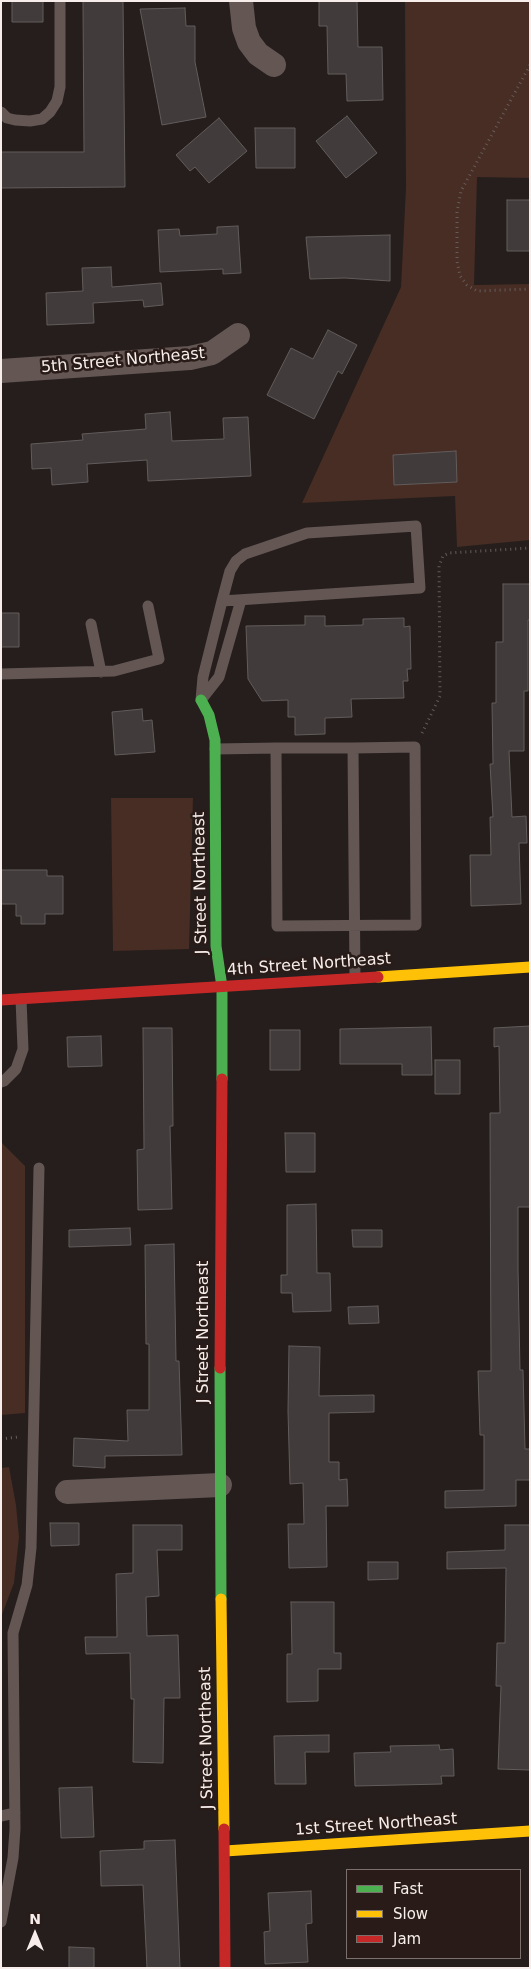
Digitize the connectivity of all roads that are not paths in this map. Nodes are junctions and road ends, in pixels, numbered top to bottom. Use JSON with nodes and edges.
{"nodes":[{"id":1,"x":60,"y":1,"type":"edge"},
{"id":2,"x":241,"y":1,"type":"edge"},
{"id":3,"x":274,"y":66,"type":"dead end"},
{"id":4,"x":1,"y":112,"type":"edge"},
{"id":5,"x":238,"y":335,"type":"dead end"},
{"id":6,"x":1,"y":371,"type":"edge"},
{"id":7,"x":241,"y":600,"type":"junction"},
{"id":8,"x":222,"y":601,"type":"junction"},
{"id":9,"x":148,"y":606,"type":"dead end"},
{"id":10,"x":91,"y":624,"type":"dead end"},
{"id":11,"x":101,"y":672,"type":"junction"},
{"id":12,"x":1,"y":674,"type":"edge"},
{"id":13,"x":201,"y":700,"type":"junction"},
{"id":14,"x":276,"y":748,"type":"junction"},
{"id":15,"x":353,"y":748,"type":"junction"},
{"id":16,"x":215,"y":749,"type":"junction"},
{"id":17,"x":354,"y":925,"type":"junction"},
{"id":18,"x":530,"y":967,"type":"edge"},
{"id":19,"x":355,"y":978,"type":"junction"},
{"id":20,"x":222,"y":987,"type":"junction"},
{"id":21,"x":21,"y":999,"type":"junction"},
{"id":22,"x":1,"y":1000,"type":"edge"},
{"id":23,"x":1,"y":1082,"type":"edge"},
{"id":24,"x":39,"y":1168,"type":"dead end"},
{"id":25,"x":220,"y":1485,"type":"junction"},
{"id":26,"x":67,"y":1492,"type":"dead end"},
{"id":27,"x":14,"y":1750,"type":"junction"},
{"id":28,"x":1,"y":1753,"type":"edge"},
{"id":29,"x":14,"y":1813,"type":"junction"},
{"id":30,"x":1,"y":1816,"type":"edge"},
{"id":31,"x":530,"y":1831,"type":"edge"},
{"id":32,"x":225,"y":1851,"type":"junction"},
{"id":33,"x":4,"y":1893,"type":"edge"},
{"id":34,"x":1,"y":1922,"type":"edge"},
{"id":35,"x":225,"y":1968,"type":"edge"}],
"edges":[{"from":1,"to":4,"type":"lane"},
{"from":2,"to":3,"type":"street"},
{"from":5,"to":6,"type":"street","name":"5th Street Northeast"},
{"from":7,"to":8,"type":"lane"},
{"from":7,"to":8,"type":"lane"},
{"from":7,"to":13,"type":"lane"},
{"from":8,"to":13,"type":"lane"},
{"from":9,"to":11,"type":"lane"},
{"from":10,"to":11,"type":"lane"},
{"from":11,"to":12,"type":"lane"},
{"from":13,"to":16,"type":"street","name":"J Street Northeast"},
{"from":14,"to":15,"type":"lane"},
{"from":14,"to":16,"type":"lane"},
{"from":14,"to":17,"type":"lane"},
{"from":15,"to":17,"type":"lane"},
{"from":15,"to":17,"type":"lane"},
{"from":16,"to":20,"type":"street","name":"J Street Northeast"},
{"from":17,"to":19,"type":"lane"},
{"from":18,"to":19,"type":"street","name":"4th Street Northeast"},
{"from":19,"to":20,"type":"street","name":"4th Street Northeast"},
{"from":20,"to":21,"type":"street","name":"4th Street Northeast"},
{"from":20,"to":25,"type":"street","name":"J Street Northeast"},
{"from":21,"to":22,"type":"street","name":"4th Street Northeast"},
{"from":21,"to":23,"type":"lane"},
{"from":24,"to":27,"type":"lane"},
{"from":25,"to":26,"type":"street"},
{"from":25,"to":32,"type":"street","name":"J Street Northeast"},
{"from":27,"to":28,"type":"lane"},
{"from":27,"to":29,"type":"lane"},
{"from":29,"to":30,"type":"lane"},
{"from":29,"to":33,"type":"lane"},
{"from":31,"to":32,"type":"street","name":"1st Street Northeast"},
{"from":32,"to":35,"type":"street","name":"J Street Northeast"},
{"from":33,"to":34,"type":"lane"}]}
